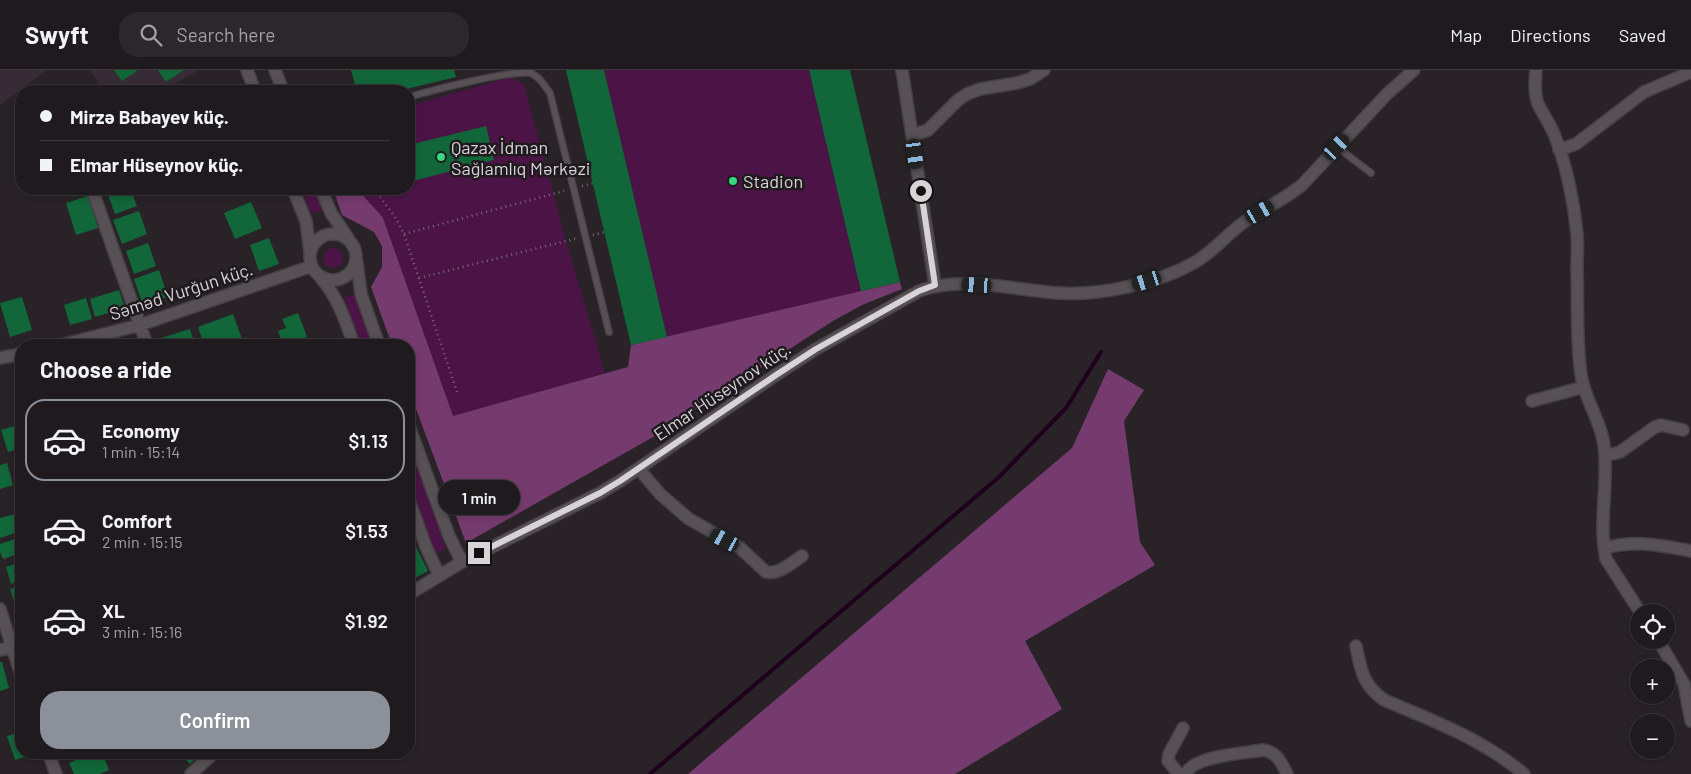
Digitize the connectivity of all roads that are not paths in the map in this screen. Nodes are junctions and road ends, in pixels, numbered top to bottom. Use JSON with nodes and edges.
{"nodes":[{"id":1,"x":247,"y":70,"type":"edge"},
{"id":2,"x":275,"y":70,"type":"edge"},
{"id":3,"x":902,"y":70,"type":"edge"},
{"id":4,"x":1044,"y":70,"type":"edge"},
{"id":5,"x":1414,"y":70,"type":"edge"},
{"id":6,"x":1536,"y":70,"type":"edge"},
{"id":7,"x":1691,"y":72,"type":"edge"},
{"id":8,"x":253,"y":85,"type":"edge"},
{"id":9,"x":281,"y":85,"type":"edge"},
{"id":10,"x":415,"y":95,"type":"edge"},
{"id":11,"x":913,"y":135,"type":"junction"},
{"id":12,"x":1337,"y":147,"type":"junction"},
{"id":13,"x":1559,"y":150,"type":"junction"},
{"id":14,"x":1371,"y":173,"type":"dead end"},
{"id":15,"x":94,"y":195,"type":"edge"},
{"id":16,"x":295,"y":195,"type":"edge"},
{"id":17,"x":324,"y":195,"type":"edge"},
{"id":18,"x":351,"y":242,"type":"junction"},
{"id":19,"x":356,"y":256,"type":"junction"},
{"id":20,"x":312,"y":265,"type":"junction"},
{"id":21,"x":935,"y":285,"type":"junction"},
{"id":22,"x":140,"y":325,"type":"junction"},
{"id":23,"x":609,"y":332,"type":"dead end"},
{"id":24,"x":85,"y":339,"type":"edge"},
{"id":25,"x":145,"y":339,"type":"edge"},
{"id":26,"x":352,"y":339,"type":"edge"},
{"id":27,"x":377,"y":339,"type":"edge"},
{"id":28,"x":15,"y":355,"type":"edge"},
{"id":29,"x":0,"y":358,"type":"edge"},
{"id":30,"x":1584,"y":387,"type":"junction"},
{"id":31,"x":1532,"y":401,"type":"dead end"},
{"id":32,"x":1683,"y":430,"type":"dead end"},
{"id":33,"x":415,"y":442,"type":"edge"},
{"id":34,"x":1605,"y":456,"type":"junction"},
{"id":35,"x":639,"y":469,"type":"junction"},
{"id":36,"x":415,"y":519,"type":"edge"},
{"id":37,"x":1604,"y":548,"type":"junction"},
{"id":38,"x":1691,"y":551,"type":"edge"},
{"id":39,"x":802,"y":556,"type":"dead end"},
{"id":40,"x":462,"y":562,"type":"junction"},
{"id":41,"x":438,"y":575,"type":"junction"},
{"id":42,"x":415,"y":590,"type":"edge"},
{"id":43,"x":1635,"y":604,"type":"edge"},
{"id":44,"x":0,"y":609,"type":"edge"},
{"id":45,"x":15,"y":642,"type":"edge"},
{"id":46,"x":15,"y":646,"type":"edge"},
{"id":47,"x":1356,"y":646,"type":"dead end"},
{"id":48,"x":1664,"y":649,"type":"edge"},
{"id":49,"x":0,"y":650,"type":"edge"},
{"id":50,"x":1689,"y":693,"type":"edge"},
{"id":51,"x":1691,"y":721,"type":"edge"},
{"id":52,"x":1183,"y":728,"type":"dead end"},
{"id":53,"x":51,"y":759,"type":"edge"},
{"id":54,"x":207,"y":759,"type":"edge"},
{"id":55,"x":56,"y":774,"type":"edge"},
{"id":56,"x":191,"y":774,"type":"edge"},
{"id":57,"x":1179,"y":774,"type":"edge"},
{"id":58,"x":1186,"y":774,"type":"edge"},
{"id":59,"x":1287,"y":774,"type":"edge"},
{"id":60,"x":1524,"y":774,"type":"edge"}],
"edges":[{"from":1,"to":8,"type":"street"},
{"from":2,"to":9,"type":"street"},
{"from":3,"to":11,"type":"street"},
{"from":4,"to":11,"type":"street"},
{"from":5,"to":12,"type":"street","name":"Elmar Hüseynov küç."},
{"from":6,"to":13,"type":"street"},
{"from":7,"to":13,"type":"street"},
{"from":10,"to":23,"type":"lane"},
{"from":11,"to":21,"type":"street"},
{"from":12,"to":14,"type":"lane"},
{"from":12,"to":21,"type":"street","name":"Elmar Hüseynov küç."},
{"from":13,"to":30,"type":"street"},
{"from":15,"to":22,"type":"street"},
{"from":16,"to":20,"type":"street"},
{"from":17,"to":18,"type":"street"},
{"from":18,"to":19,"type":"street"},
{"from":18,"to":20,"type":"street"},
{"from":19,"to":20,"type":"street"},
{"from":19,"to":27,"type":"street"},
{"from":20,"to":22,"type":"street","name":"Səməd Vurğun küç."},
{"from":20,"to":26,"type":"street"},
{"from":21,"to":35,"type":"street","name":"Elmar Hüseynov küç."},
{"from":22,"to":24,"type":"street","name":"Səməd Vurğun küç."},
{"from":22,"to":25,"type":"street"},
{"from":28,"to":29,"type":"street"},
{"from":30,"to":31,"type":"street"},
{"from":30,"to":34,"type":"street"},
{"from":32,"to":34,"type":"street"},
{"from":33,"to":40,"type":"street"},
{"from":34,"to":37,"type":"street"},
{"from":35,"to":39,"type":"street"},
{"from":35,"to":40,"type":"street","name":"Elmar Hüseynov küç."},
{"from":36,"to":41,"type":"street"},
{"from":37,"to":38,"type":"street"},
{"from":37,"to":43,"type":"street"},
{"from":40,"to":41,"type":"street","name":"Elmar Hüseynov küç."},
{"from":41,"to":42,"type":"street","name":"Elmar Hüseynov küç."},
{"from":44,"to":45,"type":"street"},
{"from":46,"to":49,"type":"street"},
{"from":47,"to":60,"type":"street"},
{"from":48,"to":50,"type":"street"},
{"from":50,"to":51,"type":"street"},
{"from":52,"to":57,"type":"street"},
{"from":53,"to":55,"type":"street"},
{"from":54,"to":56,"type":"street"},
{"from":58,"to":59,"type":"street"}]}
